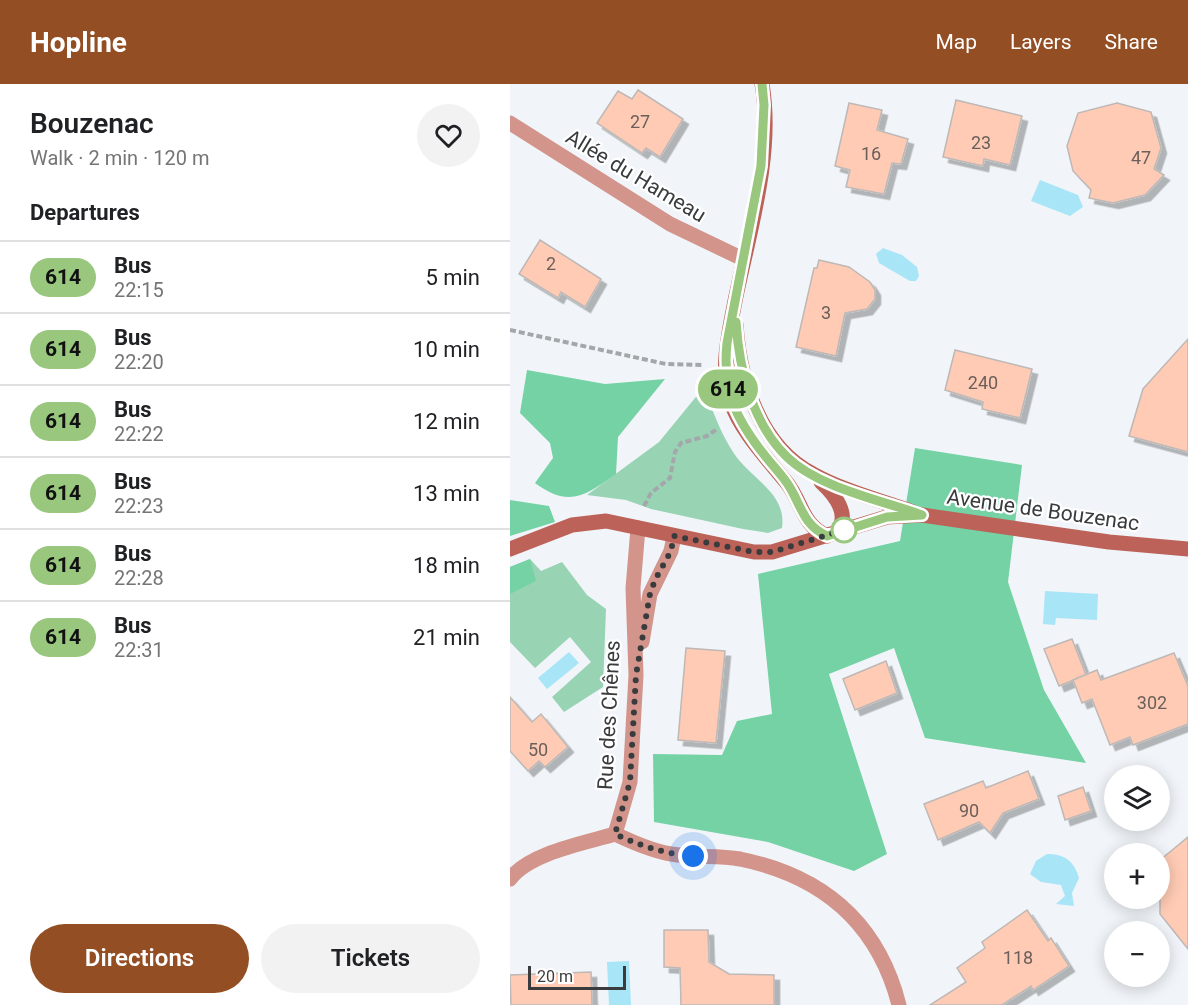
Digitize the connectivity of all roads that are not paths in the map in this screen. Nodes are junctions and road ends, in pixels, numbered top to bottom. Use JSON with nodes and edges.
{"nodes":[{"id":1,"x":762,"y":84,"type":"edge"},
{"id":2,"x":510,"y":123,"type":"edge"},
{"id":3,"x":743,"y":259,"type":"junction"},
{"id":4,"x":735,"y":304,"type":"junction"},
{"id":5,"x":812,"y":474,"type":"junction"},
{"id":6,"x":796,"y":503,"type":"junction"},
{"id":7,"x":922,"y":515,"type":"junction"},
{"id":8,"x":638,"y":528,"type":"junction"},
{"id":9,"x":832,"y":534,"type":"junction"},
{"id":10,"x":674,"y":536,"type":"junction"},
{"id":11,"x":790,"y":548,"type":"junction"},
{"id":12,"x":510,"y":549,"type":"edge"},
{"id":13,"x":1188,"y":549,"type":"edge"},
{"id":14,"x":636,"y":675,"type":"junction"},
{"id":15,"x":615,"y":834,"type":"junction"},
{"id":16,"x":510,"y":879,"type":"edge"},
{"id":17,"x":899,"y":1005,"type":"edge"}],
"edges":[{"from":1,"to":3,"type":"street"},
{"from":2,"to":3,"type":"street","name":"Allée du Hameau"},
{"from":3,"to":4,"type":"street"},
{"from":4,"to":5,"type":"street"},
{"from":4,"to":6,"type":"street"},
{"from":5,"to":7,"type":"street"},
{"from":5,"to":9,"type":"street"},
{"from":6,"to":9,"type":"street"},
{"from":6,"to":11,"type":"street"},
{"from":7,"to":9,"type":"street","name":"Avenue de Bouzenac"},
{"from":7,"to":13,"type":"street","name":"Avenue de Bouzenac"},
{"from":8,"to":10,"type":"street","name":"Avenue de Bouzenac"},
{"from":8,"to":12,"type":"street","name":"Avenue de Bouzenac"},
{"from":8,"to":14,"type":"street","name":"Rue des Chênes"},
{"from":9,"to":11,"type":"street","name":"Avenue de Bouzenac"},
{"from":10,"to":11,"type":"street","name":"Avenue de Bouzenac"},
{"from":10,"to":14,"type":"street"},
{"from":14,"to":15,"type":"street","name":"Rue des Chênes"},
{"from":15,"to":16,"type":"street"},
{"from":15,"to":17,"type":"street"}]}
